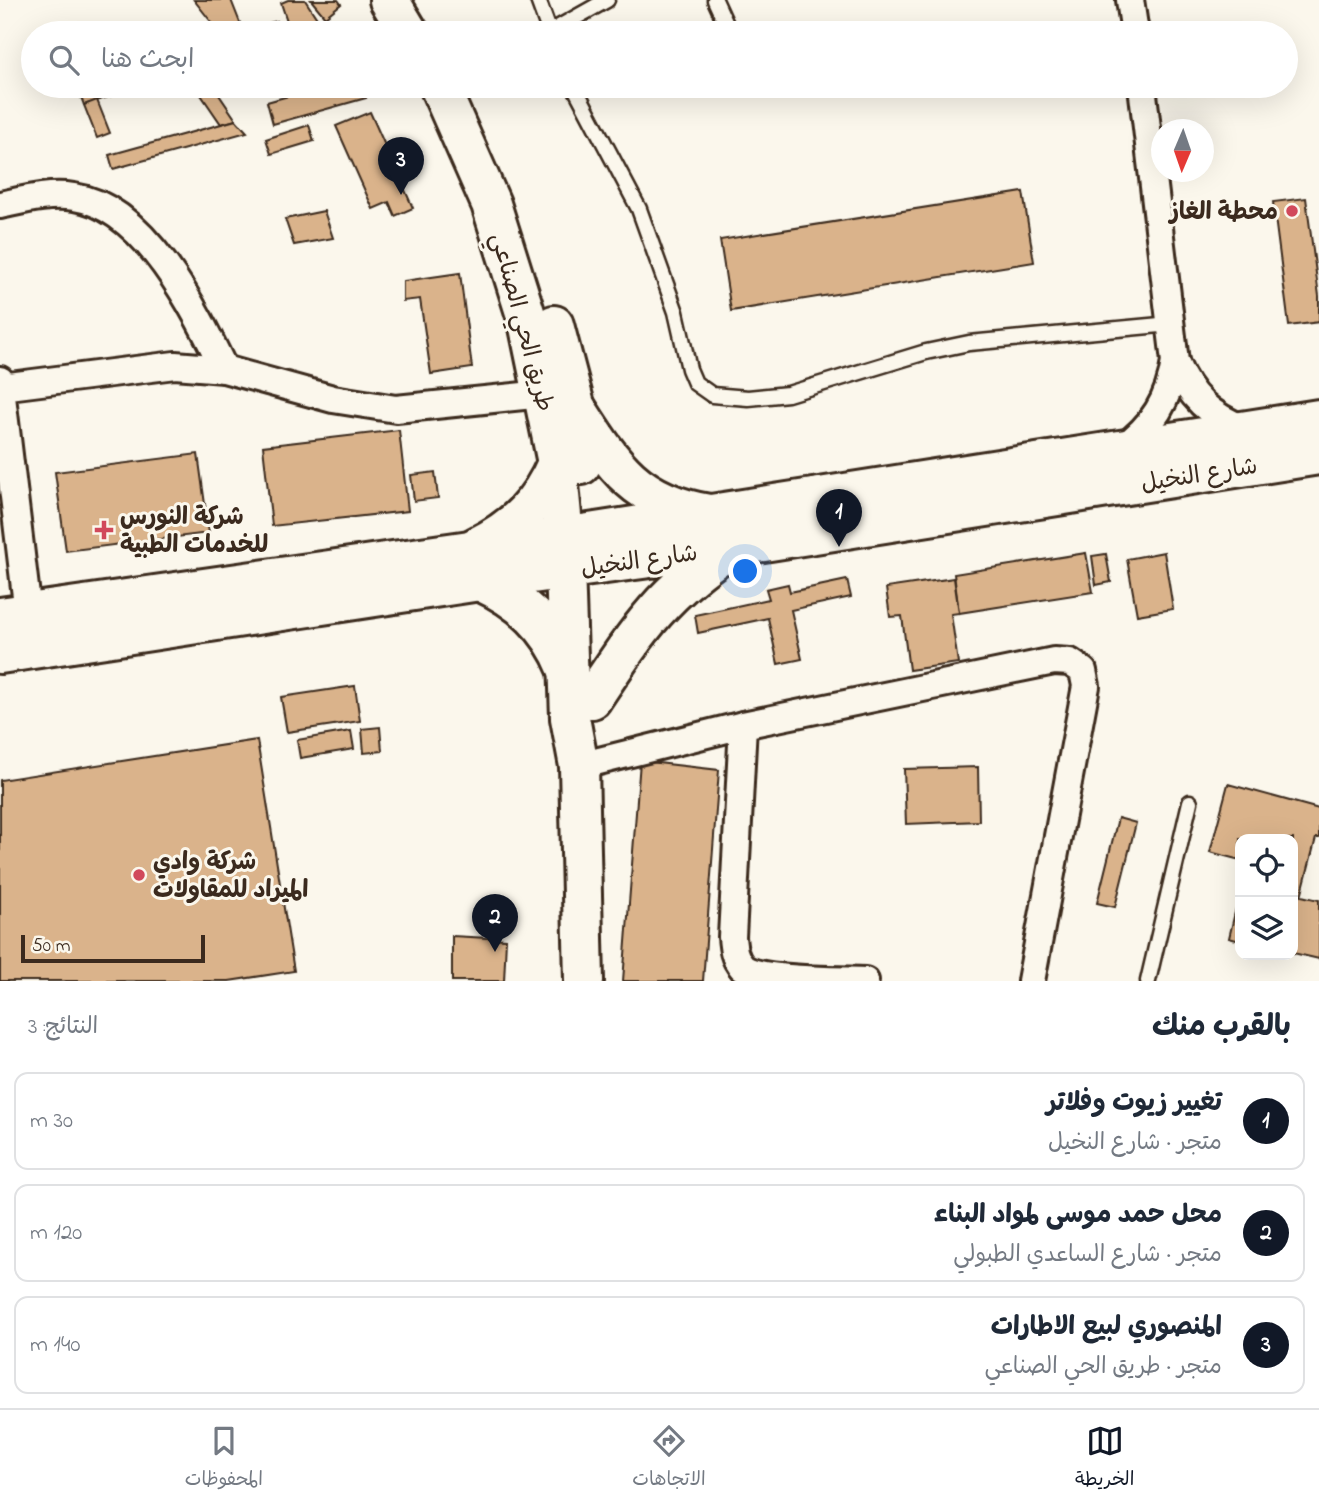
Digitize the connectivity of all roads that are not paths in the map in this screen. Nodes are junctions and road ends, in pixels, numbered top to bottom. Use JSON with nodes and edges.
{"nodes":[{"id":1,"x":389,"y":0,"type":"edge"},
{"id":2,"x":415,"y":0,"type":"edge"},
{"id":3,"x":538,"y":0,"type":"edge"},
{"id":4,"x":607,"y":0,"type":"edge"},
{"id":5,"x":715,"y":0,"type":"edge"},
{"id":6,"x":1130,"y":0,"type":"edge"},
{"id":7,"x":402,"y":21,"type":"edge"},
{"id":8,"x":427,"y":21,"type":"edge"},
{"id":9,"x":546,"y":21,"type":"edge"},
{"id":10,"x":570,"y":21,"type":"edge"},
{"id":11,"x":725,"y":21,"type":"edge"},
{"id":12,"x":1133,"y":21,"type":"edge"},
{"id":13,"x":444,"y":98,"type":"edge"},
{"id":14,"x":467,"y":98,"type":"edge"},
{"id":15,"x":581,"y":98,"type":"edge"},
{"id":16,"x":1143,"y":98,"type":"edge"},
{"id":17,"x":0,"y":205,"type":"edge"},
{"id":18,"x":1171,"y":324,"type":"junction"},
{"id":19,"x":1175,"y":362,"type":"junction"},
{"id":20,"x":224,"y":369,"type":"junction"},
{"id":21,"x":1,"y":383,"type":"edge"},
{"id":22,"x":559,"y":400,"type":"junction"},
{"id":23,"x":1319,"y":419,"type":"edge"},
{"id":24,"x":3,"y":420,"type":"edge"},
{"id":25,"x":1244,"y":429,"type":"junction"},
{"id":26,"x":1122,"y":448,"type":"junction"},
{"id":27,"x":1319,"y":455,"type":"edge"},
{"id":28,"x":557,"y":463,"type":"junction"},
{"id":29,"x":709,"y":514,"type":"junction"},
{"id":30,"x":731,"y":547,"type":"junction"},
{"id":31,"x":577,"y":551,"type":"junction"},
{"id":32,"x":478,"y":564,"type":"junction"},
{"id":33,"x":14,"y":615,"type":"edge"},
{"id":34,"x":0,"y":654,"type":"edge"},
{"id":35,"x":580,"y":686,"type":"junction"},
{"id":36,"x":743,"y":725,"type":"junction"},
{"id":37,"x":579,"y":766,"type":"junction"},
{"id":38,"x":1190,"y":802,"type":"dead end"},
{"id":39,"x":584,"y":981,"type":"edge"},
{"id":40,"x":864,"y":981,"type":"edge"},
{"id":41,"x":1031,"y":981,"type":"edge"},
{"id":42,"x":1147,"y":981,"type":"edge"}],
"edges":[{"from":1,"to":7,"type":"main road"},
{"from":2,"to":8,"type":"main road"},
{"from":3,"to":9,"type":"lane"},
{"from":4,"to":10,"type":"lane"},
{"from":5,"to":11,"type":"lane"},
{"from":6,"to":12,"type":"street"},
{"from":13,"to":22,"type":"main road","name":"طريق الحي الصناعي"},
{"from":14,"to":22,"type":"main road","name":"طريق الحي الصناعي"},
{"from":15,"to":18,"type":"lane"},
{"from":16,"to":18,"type":"street"},
{"from":17,"to":20,"type":"street"},
{"from":18,"to":19,"type":"street"},
{"from":19,"to":25,"type":"street"},
{"from":19,"to":26,"type":"street"},
{"from":20,"to":21,"type":"street"},
{"from":20,"to":22,"type":"street"},
{"from":21,"to":24,"type":"street"},
{"from":22,"to":28,"type":"main road","name":"طريق الحي الصناعي"},
{"from":22,"to":29,"type":"main road"},
{"from":22,"to":31,"type":"main road","name":"طريق الحي الصناعي"},
{"from":23,"to":25,"type":"main road","name":"شارع النخيل"},
{"from":24,"to":33,"type":"street"},
{"from":25,"to":26,"type":"main road","name":"شارع النخيل"},
{"from":26,"to":29,"type":"main road","name":"شارع النخيل"},
{"from":27,"to":30,"type":"main road","name":"شارع النخيل"},
{"from":28,"to":31,"type":"main road","name":"طريق الحي الصناعي"},
{"from":28,"to":32,"type":"main road"},
{"from":29,"to":31,"type":"main road","name":"شارع النخيل"},
{"from":30,"to":31,"type":"main road","name":"شارع النخيل"},
{"from":30,"to":35,"type":"main road"},
{"from":31,"to":32,"type":"main road","name":"شارع النخيل"},
{"from":31,"to":35,"type":"main road"},
{"from":32,"to":33,"type":"main road","name":"شارع النخيل"},
{"from":32,"to":34,"type":"main road","name":"شارع النخيل"},
{"from":32,"to":35,"type":"main road"},
{"from":35,"to":37,"type":"main road"},
{"from":36,"to":37,"type":"street"},
{"from":36,"to":40,"type":"street"},
{"from":36,"to":41,"type":"street"},
{"from":37,"to":39,"type":"main road"},
{"from":38,"to":42,"type":"lane"}]}
